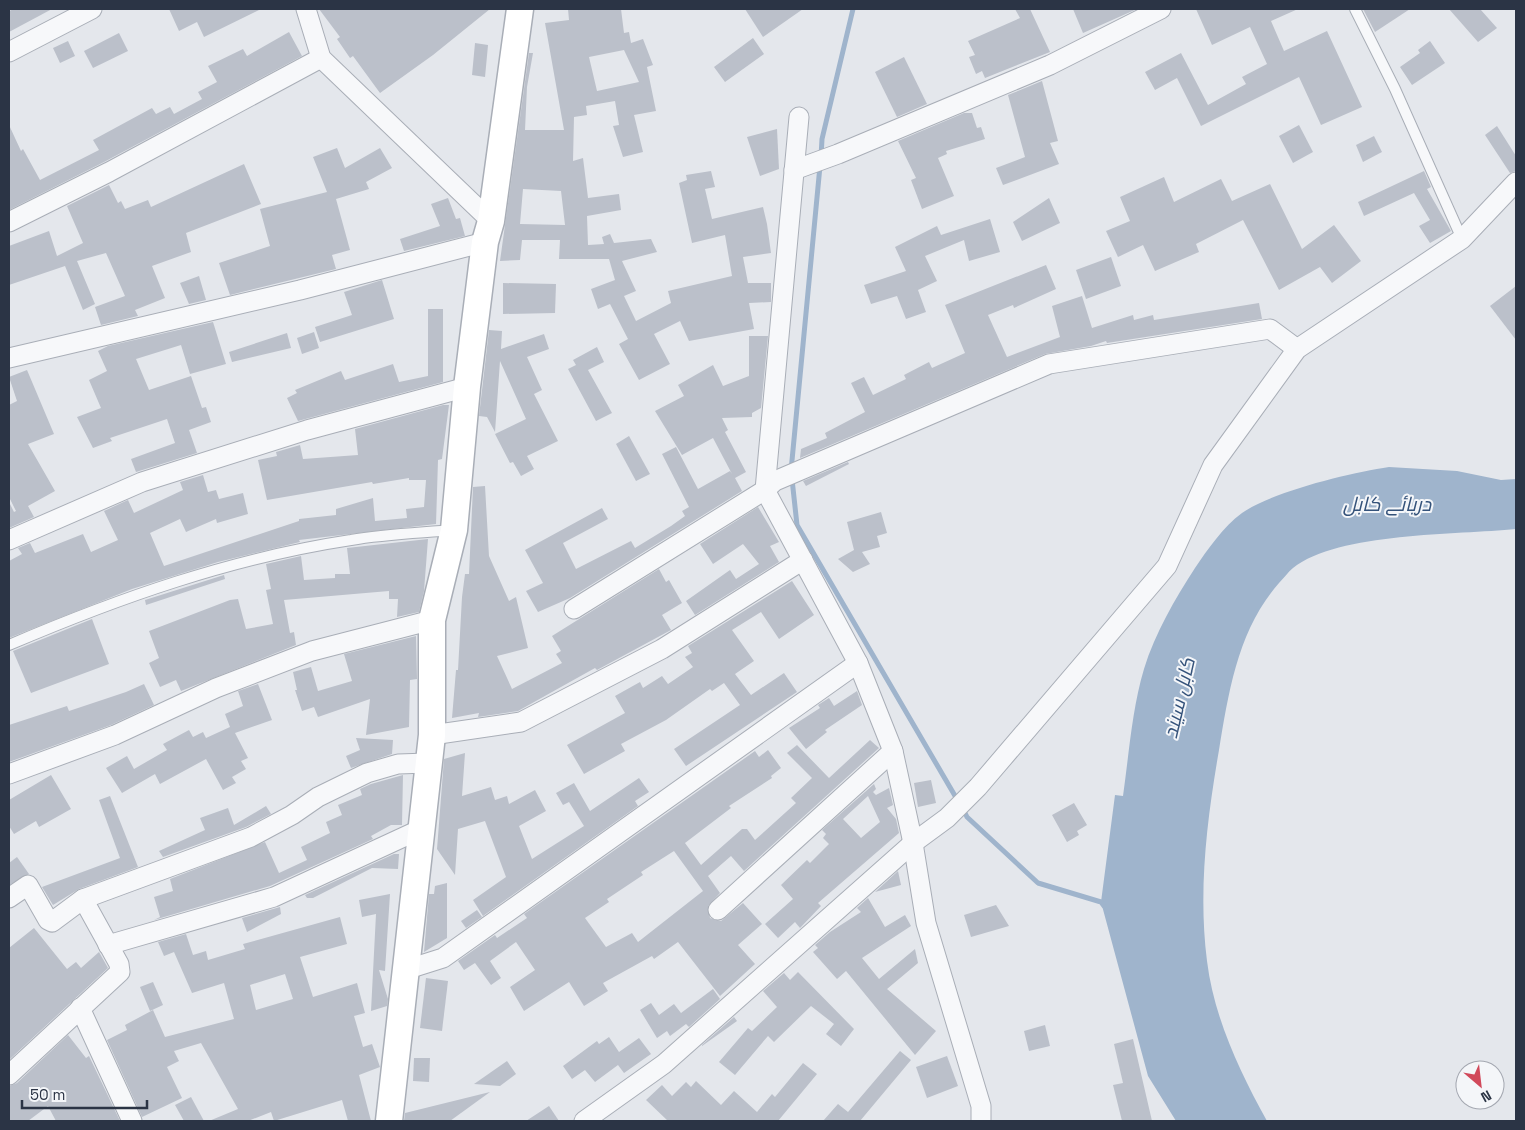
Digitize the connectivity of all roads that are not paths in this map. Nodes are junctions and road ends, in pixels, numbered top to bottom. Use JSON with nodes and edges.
{"nodes":[{"id":1,"x":92,"y":9,"type":"edge"},
{"id":2,"x":306,"y":9,"type":"edge"},
{"id":3,"x":520,"y":9,"type":"edge"},
{"id":4,"x":1161,"y":9,"type":"edge"},
{"id":5,"x":1355,"y":9,"type":"edge"},
{"id":6,"x":9,"y":52,"type":"edge"},
{"id":7,"x":321,"y":58,"type":"junction"},
{"id":8,"x":799,"y":116,"type":"dead end"},
{"id":9,"x":802,"y":167,"type":"junction"},
{"id":10,"x":1516,"y":182,"type":"edge"},
{"id":11,"x":9,"y":222,"type":"edge"},
{"id":12,"x":488,"y":231,"type":"junction"},
{"id":13,"x":1462,"y":238,"type":"junction"},
{"id":14,"x":1297,"y":349,"type":"junction"},
{"id":15,"x":9,"y":358,"type":"edge"},
{"id":16,"x":466,"y":387,"type":"junction"},
{"id":17,"x":770,"y":485,"type":"junction"},
{"id":18,"x":454,"y":530,"type":"junction"},
{"id":19,"x":9,"y":540,"type":"edge"},
{"id":20,"x":803,"y":560,"type":"junction"},
{"id":21,"x":574,"y":609,"type":"dead end"},
{"id":22,"x":432,"y":620,"type":"junction"},
{"id":23,"x":9,"y":645,"type":"edge"},
{"id":24,"x":858,"y":663,"type":"junction"},
{"id":25,"x":432,"y":735,"type":"junction"},
{"id":26,"x":893,"y":750,"type":"junction"},
{"id":27,"x":428,"y":763,"type":"junction"},
{"id":28,"x":9,"y":774,"type":"edge"},
{"id":29,"x":420,"y":829,"type":"junction"},
{"id":30,"x":913,"y":843,"type":"junction"},
{"id":31,"x":9,"y":898,"type":"edge"},
{"id":32,"x":83,"y":899,"type":"junction"},
{"id":33,"x":718,"y":910,"type":"dead end"},
{"id":34,"x":108,"y":945,"type":"junction"},
{"id":35,"x":405,"y":970,"type":"junction"},
{"id":36,"x":80,"y":1008,"type":"junction"},
{"id":37,"x":9,"y":1075,"type":"edge"},
{"id":38,"x":132,"y":1121,"type":"edge"},
{"id":39,"x":389,"y":1121,"type":"edge"},
{"id":40,"x":584,"y":1121,"type":"edge"},
{"id":41,"x":981,"y":1121,"type":"edge"}],
"edges":[{"from":1,"to":6,"type":"street"},
{"from":2,"to":7,"type":"street"},
{"from":3,"to":12,"type":"street"},
{"from":4,"to":9,"type":"street"},
{"from":5,"to":13,"type":"lane"},
{"from":7,"to":11,"type":"street"},
{"from":7,"to":12,"type":"street"},
{"from":8,"to":9,"type":"street"},
{"from":9,"to":17,"type":"street"},
{"from":10,"to":13,"type":"street"},
{"from":12,"to":15,"type":"street"},
{"from":12,"to":16,"type":"street"},
{"from":13,"to":14,"type":"street"},
{"from":14,"to":17,"type":"street"},
{"from":14,"to":30,"type":"street"},
{"from":16,"to":18,"type":"street"},
{"from":16,"to":19,"type":"street"},
{"from":17,"to":20,"type":"street"},
{"from":17,"to":21,"type":"street"},
{"from":18,"to":22,"type":"street"},
{"from":18,"to":23,"type":"lane"},
{"from":20,"to":24,"type":"street"},
{"from":20,"to":25,"type":"street"},
{"from":22,"to":25,"type":"street"},
{"from":22,"to":28,"type":"street"},
{"from":24,"to":26,"type":"street"},
{"from":24,"to":35,"type":"street"},
{"from":25,"to":27,"type":"street"},
{"from":26,"to":30,"type":"street"},
{"from":26,"to":33,"type":"street"},
{"from":27,"to":29,"type":"street"},
{"from":27,"to":32,"type":"street"},
{"from":29,"to":34,"type":"street"},
{"from":29,"to":35,"type":"street"},
{"from":30,"to":40,"type":"street"},
{"from":30,"to":41,"type":"street"},
{"from":31,"to":32,"type":"street"},
{"from":32,"to":34,"type":"street"},
{"from":34,"to":36,"type":"street"},
{"from":35,"to":39,"type":"street"},
{"from":36,"to":37,"type":"street"},
{"from":36,"to":38,"type":"street"}]}
